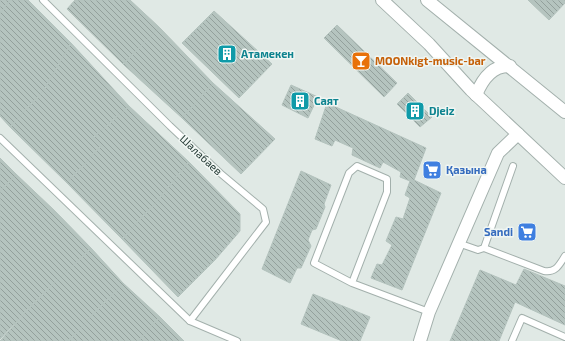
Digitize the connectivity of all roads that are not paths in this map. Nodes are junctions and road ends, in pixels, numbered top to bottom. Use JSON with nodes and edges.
{"nodes":[{"id":1,"x":44,"y":0,"type":"edge"},
{"id":2,"x":382,"y":0,"type":"edge"},
{"id":3,"x":434,"y":2,"type":"edge"},
{"id":4,"x":510,"y":66,"type":"junction"},
{"id":5,"x":476,"y":95,"type":"junction"},
{"id":6,"x":565,"y":112,"type":"edge"},
{"id":7,"x":518,"y":134,"type":"junction"},
{"id":8,"x":0,"y":138,"type":"edge"},
{"id":9,"x":513,"y":166,"type":"dead end"},
{"id":10,"x":565,"y":178,"type":"edge"},
{"id":11,"x":458,"y":243,"type":"junction"},
{"id":12,"x":484,"y":248,"type":"junction"},
{"id":13,"x":565,"y":256,"type":"edge"},
{"id":14,"x":352,"y":284,"type":"junction"},
{"id":15,"x":429,"y":312,"type":"junction"},
{"id":16,"x":190,"y":322,"type":"junction"},
{"id":17,"x":565,"y":337,"type":"edge"},
{"id":18,"x":237,"y":341,"type":"edge"},
{"id":19,"x":420,"y":341,"type":"edge"},
{"id":20,"x":512,"y":341,"type":"edge"}],
"edges":[{"from":1,"to":16,"type":"lane","name":"Шалабаев"},
{"from":2,"to":5,"type":"street"},
{"from":3,"to":4,"type":"street"},
{"from":4,"to":5,"type":"street"},
{"from":4,"to":6,"type":"street"},
{"from":5,"to":7,"type":"street"},
{"from":7,"to":10,"type":"street"},
{"from":7,"to":11,"type":"street"},
{"from":8,"to":16,"type":"lane"},
{"from":9,"to":12,"type":"lane"},
{"from":11,"to":12,"type":"lane"},
{"from":11,"to":15,"type":"street"},
{"from":12,"to":13,"type":"lane"},
{"from":14,"to":14,"type":"lane"},
{"from":14,"to":15,"type":"lane"},
{"from":15,"to":19,"type":"street"},
{"from":16,"to":18,"type":"lane"},
{"from":17,"to":20,"type":"lane"}]}
